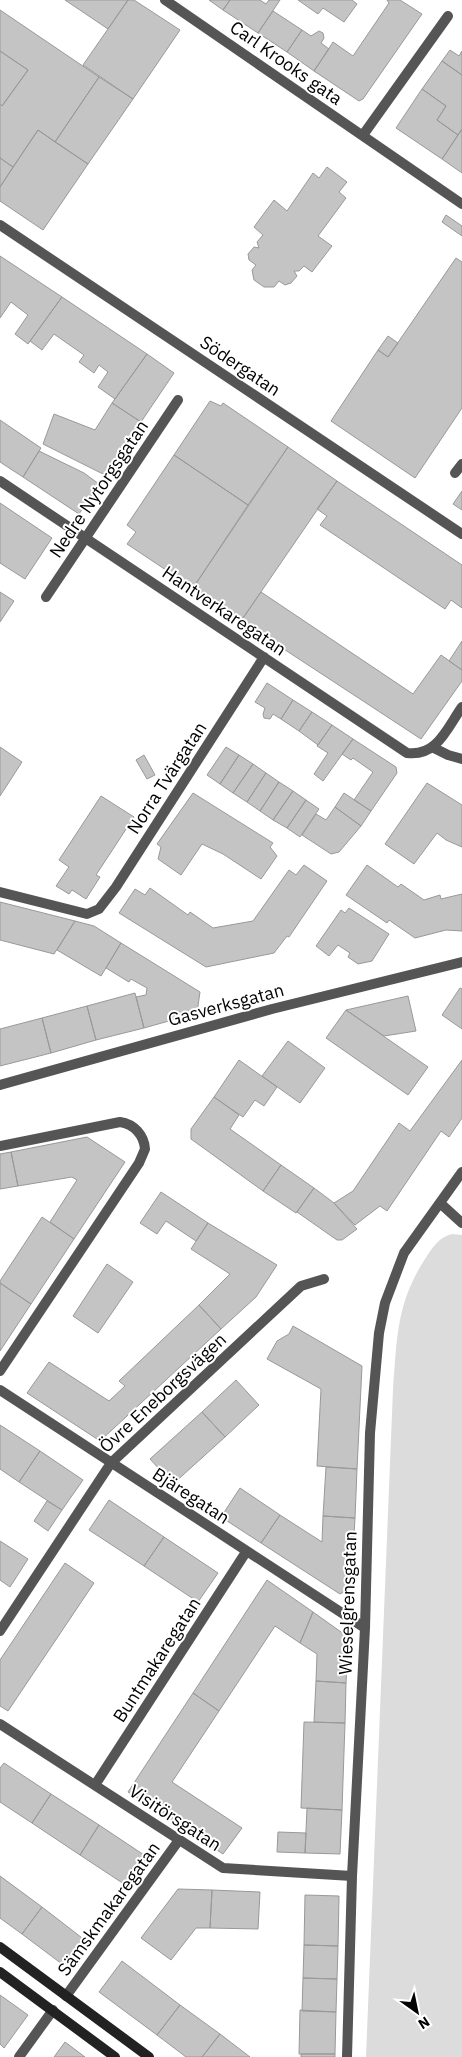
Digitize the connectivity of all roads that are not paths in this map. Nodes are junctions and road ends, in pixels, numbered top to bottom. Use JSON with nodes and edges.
{"nodes":[{"id":1,"x":166,"y":0,"type":"edge"},
{"id":2,"x":448,"y":16,"type":"dead end"},
{"id":3,"x":363,"y":136,"type":"junction"},
{"id":4,"x":462,"y":204,"type":"edge"},
{"id":5,"x":0,"y":225,"type":"edge"},
{"id":6,"x":178,"y":400,"type":"dead end"},
{"id":7,"x":462,"y":464,"type":"edge"},
{"id":8,"x":455,"y":474,"type":"dead end"},
{"id":9,"x":0,"y":481,"type":"edge"},
{"id":10,"x":462,"y":534,"type":"edge"},
{"id":11,"x":86,"y":538,"type":"junction"},
{"id":12,"x":46,"y":597,"type":"dead end"},
{"id":13,"x":264,"y":657,"type":"junction"},
{"id":14,"x":462,"y":707,"type":"edge"},
{"id":15,"x":434,"y":748,"type":"junction"},
{"id":16,"x":462,"y":759,"type":"edge"},
{"id":17,"x":0,"y":892,"type":"edge"},
{"id":18,"x":462,"y":962,"type":"edge"},
{"id":19,"x":0,"y":1085,"type":"edge"},
{"id":20,"x":0,"y":1146,"type":"edge"},
{"id":21,"x":462,"y":1172,"type":"edge"},
{"id":22,"x":440,"y":1203,"type":"junction"},
{"id":23,"x":462,"y":1223,"type":"edge"},
{"id":24,"x":324,"y":1279,"type":"dead end"},
{"id":25,"x":0,"y":1371,"type":"edge"},
{"id":26,"x":0,"y":1390,"type":"edge"},
{"id":27,"x":111,"y":1463,"type":"junction"},
{"id":28,"x":246,"y":1552,"type":"junction"},
{"id":29,"x":365,"y":1628,"type":"junction"},
{"id":30,"x":0,"y":1632,"type":"edge"},
{"id":31,"x":0,"y":1724,"type":"edge"},
{"id":32,"x":95,"y":1785,"type":"junction"},
{"id":33,"x":179,"y":1840,"type":"junction"},
{"id":34,"x":352,"y":1876,"type":"junction"},
{"id":35,"x":0,"y":1947,"type":"edge"},
{"id":36,"x":0,"y":1972,"type":"edge"},
{"id":37,"x":66,"y":1996,"type":"junction"},
{"id":38,"x":53,"y":2010,"type":"junction"},
{"id":39,"x":18,"y":2057,"type":"edge"},
{"id":40,"x":115,"y":2057,"type":"edge"},
{"id":41,"x":149,"y":2057,"type":"edge"},
{"id":42,"x":346,"y":2057,"type":"edge"}],
"edges":[{"from":1,"to":3,"type":"street","name":"Carl Krooks gata"},
{"from":2,"to":3,"type":"street"},
{"from":3,"to":4,"type":"street","name":"Carl Krooks gata"},
{"from":5,"to":10,"type":"street","name":"Södergatan"},
{"from":6,"to":11,"type":"street","name":"Nedre Nytorgsgatan"},
{"from":7,"to":8,"type":"street"},
{"from":9,"to":11,"type":"street","name":"Hantverkaregatan"},
{"from":11,"to":12,"type":"street","name":"Nedre Nytorgsgatan"},
{"from":11,"to":13,"type":"street","name":"Hantverkaregatan"},
{"from":13,"to":15,"type":"street","name":"Hantverkaregatan"},
{"from":13,"to":17,"type":"street","name":"Norra Tvärgatan"},
{"from":14,"to":15,"type":"street"},
{"from":15,"to":16,"type":"street"},
{"from":18,"to":19,"type":"street","name":"Gasverksgatan"},
{"from":20,"to":25,"type":"street"},
{"from":21,"to":22,"type":"street","name":"Wieselgrensgatan"},
{"from":22,"to":23,"type":"street"},
{"from":22,"to":29,"type":"street","name":"Wieselgrensgatan"},
{"from":24,"to":27,"type":"street","name":"Övre Eneborgsvägen"},
{"from":26,"to":27,"type":"street","name":"Bjäregatan"},
{"from":27,"to":28,"type":"street","name":"Bjäregatan"},
{"from":27,"to":30,"type":"street","name":"Övre Eneborgsvägen"},
{"from":28,"to":29,"type":"street","name":"Bjäregatan"},
{"from":28,"to":32,"type":"street","name":"Buntmakaregatan"},
{"from":29,"to":34,"type":"street","name":"Wieselgrensgatan"},
{"from":31,"to":32,"type":"street","name":"Visitörsgatan"},
{"from":32,"to":33,"type":"street","name":"Visitörsgatan"},
{"from":33,"to":34,"type":"street","name":"Visitörsgatan"},
{"from":33,"to":37,"type":"street","name":"Sämskmakaregatan"},
{"from":34,"to":42,"type":"street","name":"Wieselgrensgatan"},
{"from":35,"to":37,"type":"main road"},
{"from":36,"to":38,"type":"main road"},
{"from":37,"to":41,"type":"main road"},
{"from":38,"to":39,"type":"street"},
{"from":38,"to":40,"type":"main road"}]}
